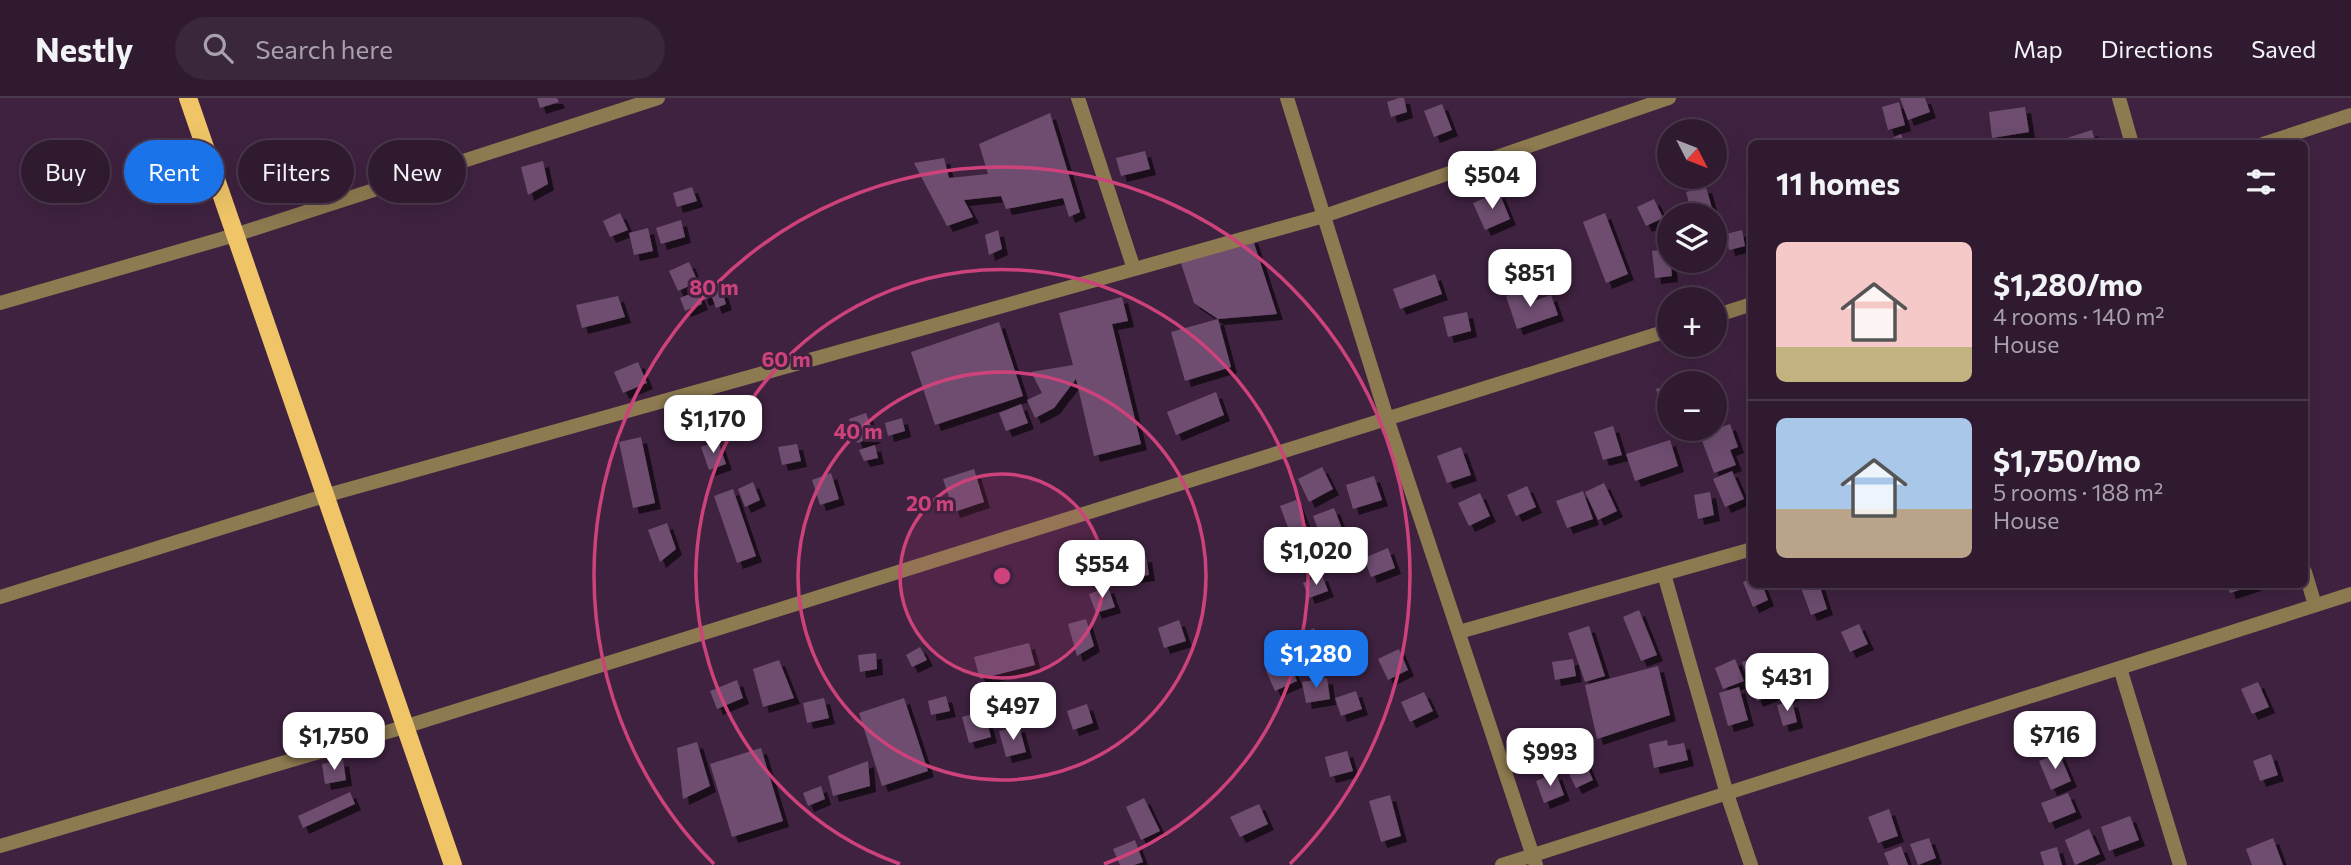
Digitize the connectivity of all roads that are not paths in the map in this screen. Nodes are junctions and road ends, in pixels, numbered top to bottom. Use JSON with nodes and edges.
{"nodes":[{"id":1,"x":188,"y":98,"type":"edge"},
{"id":2,"x":658,"y":98,"type":"edge"},
{"id":3,"x":1078,"y":98,"type":"edge"},
{"id":4,"x":1287,"y":98,"type":"edge"},
{"id":5,"x":1669,"y":98,"type":"edge"},
{"id":6,"x":2119,"y":98,"type":"edge"},
{"id":7,"x":2351,"y":115,"type":"edge"},
{"id":8,"x":2131,"y":140,"type":"edge"},
{"id":9,"x":2275,"y":140,"type":"edge"},
{"id":10,"x":1324,"y":216,"type":"junction"},
{"id":11,"x":235,"y":235,"type":"junction"},
{"id":12,"x":1134,"y":269,"type":"junction"},
{"id":13,"x":0,"y":303,"type":"edge"},
{"id":14,"x":1748,"y":305,"type":"edge"},
{"id":15,"x":1727,"y":312,"type":"edge"},
{"id":16,"x":1657,"y":334,"type":"edge"},
{"id":17,"x":1387,"y":418,"type":"junction"},
{"id":18,"x":324,"y":496,"type":"junction"},
{"id":19,"x":1748,"y":550,"type":"edge"},
{"id":20,"x":1664,"y":574,"type":"junction"},
{"id":21,"x":2308,"y":582,"type":"edge"},
{"id":22,"x":2351,"y":594,"type":"edge"},
{"id":23,"x":0,"y":597,"type":"edge"},
{"id":24,"x":2315,"y":605,"type":"junction"},
{"id":25,"x":1459,"y":632,"type":"junction"},
{"id":26,"x":2120,"y":668,"type":"junction"},
{"id":27,"x":404,"y":727,"type":"junction"},
{"id":28,"x":1727,"y":794,"type":"junction"},
{"id":29,"x":0,"y":846,"type":"edge"},
{"id":30,"x":1534,"y":860,"type":"edge"},
{"id":31,"x":453,"y":865,"type":"edge"},
{"id":32,"x":1502,"y":865,"type":"edge"},
{"id":33,"x":1751,"y":865,"type":"edge"},
{"id":34,"x":2180,"y":865,"type":"edge"}],
"edges":[{"from":1,"to":11,"type":"main road"},
{"from":2,"to":11,"type":"street"},
{"from":3,"to":12,"type":"street"},
{"from":4,"to":10,"type":"street"},
{"from":5,"to":10,"type":"street"},
{"from":6,"to":8,"type":"street"},
{"from":7,"to":9,"type":"street"},
{"from":10,"to":12,"type":"street"},
{"from":10,"to":17,"type":"street"},
{"from":11,"to":13,"type":"street"},
{"from":11,"to":18,"type":"main road"},
{"from":12,"to":18,"type":"street"},
{"from":14,"to":15,"type":"street"},
{"from":16,"to":17,"type":"street"},
{"from":17,"to":25,"type":"street"},
{"from":17,"to":27,"type":"street"},
{"from":18,"to":23,"type":"street"},
{"from":18,"to":27,"type":"main road"},
{"from":19,"to":20,"type":"street"},
{"from":20,"to":25,"type":"street"},
{"from":20,"to":28,"type":"street"},
{"from":21,"to":24,"type":"street"},
{"from":22,"to":24,"type":"street"},
{"from":24,"to":26,"type":"street"},
{"from":25,"to":30,"type":"street"},
{"from":26,"to":28,"type":"street"},
{"from":26,"to":34,"type":"street"},
{"from":27,"to":29,"type":"street"},
{"from":27,"to":31,"type":"main road"},
{"from":28,"to":30,"type":"street"},
{"from":28,"to":33,"type":"street"},
{"from":30,"to":32,"type":"street"}]}
